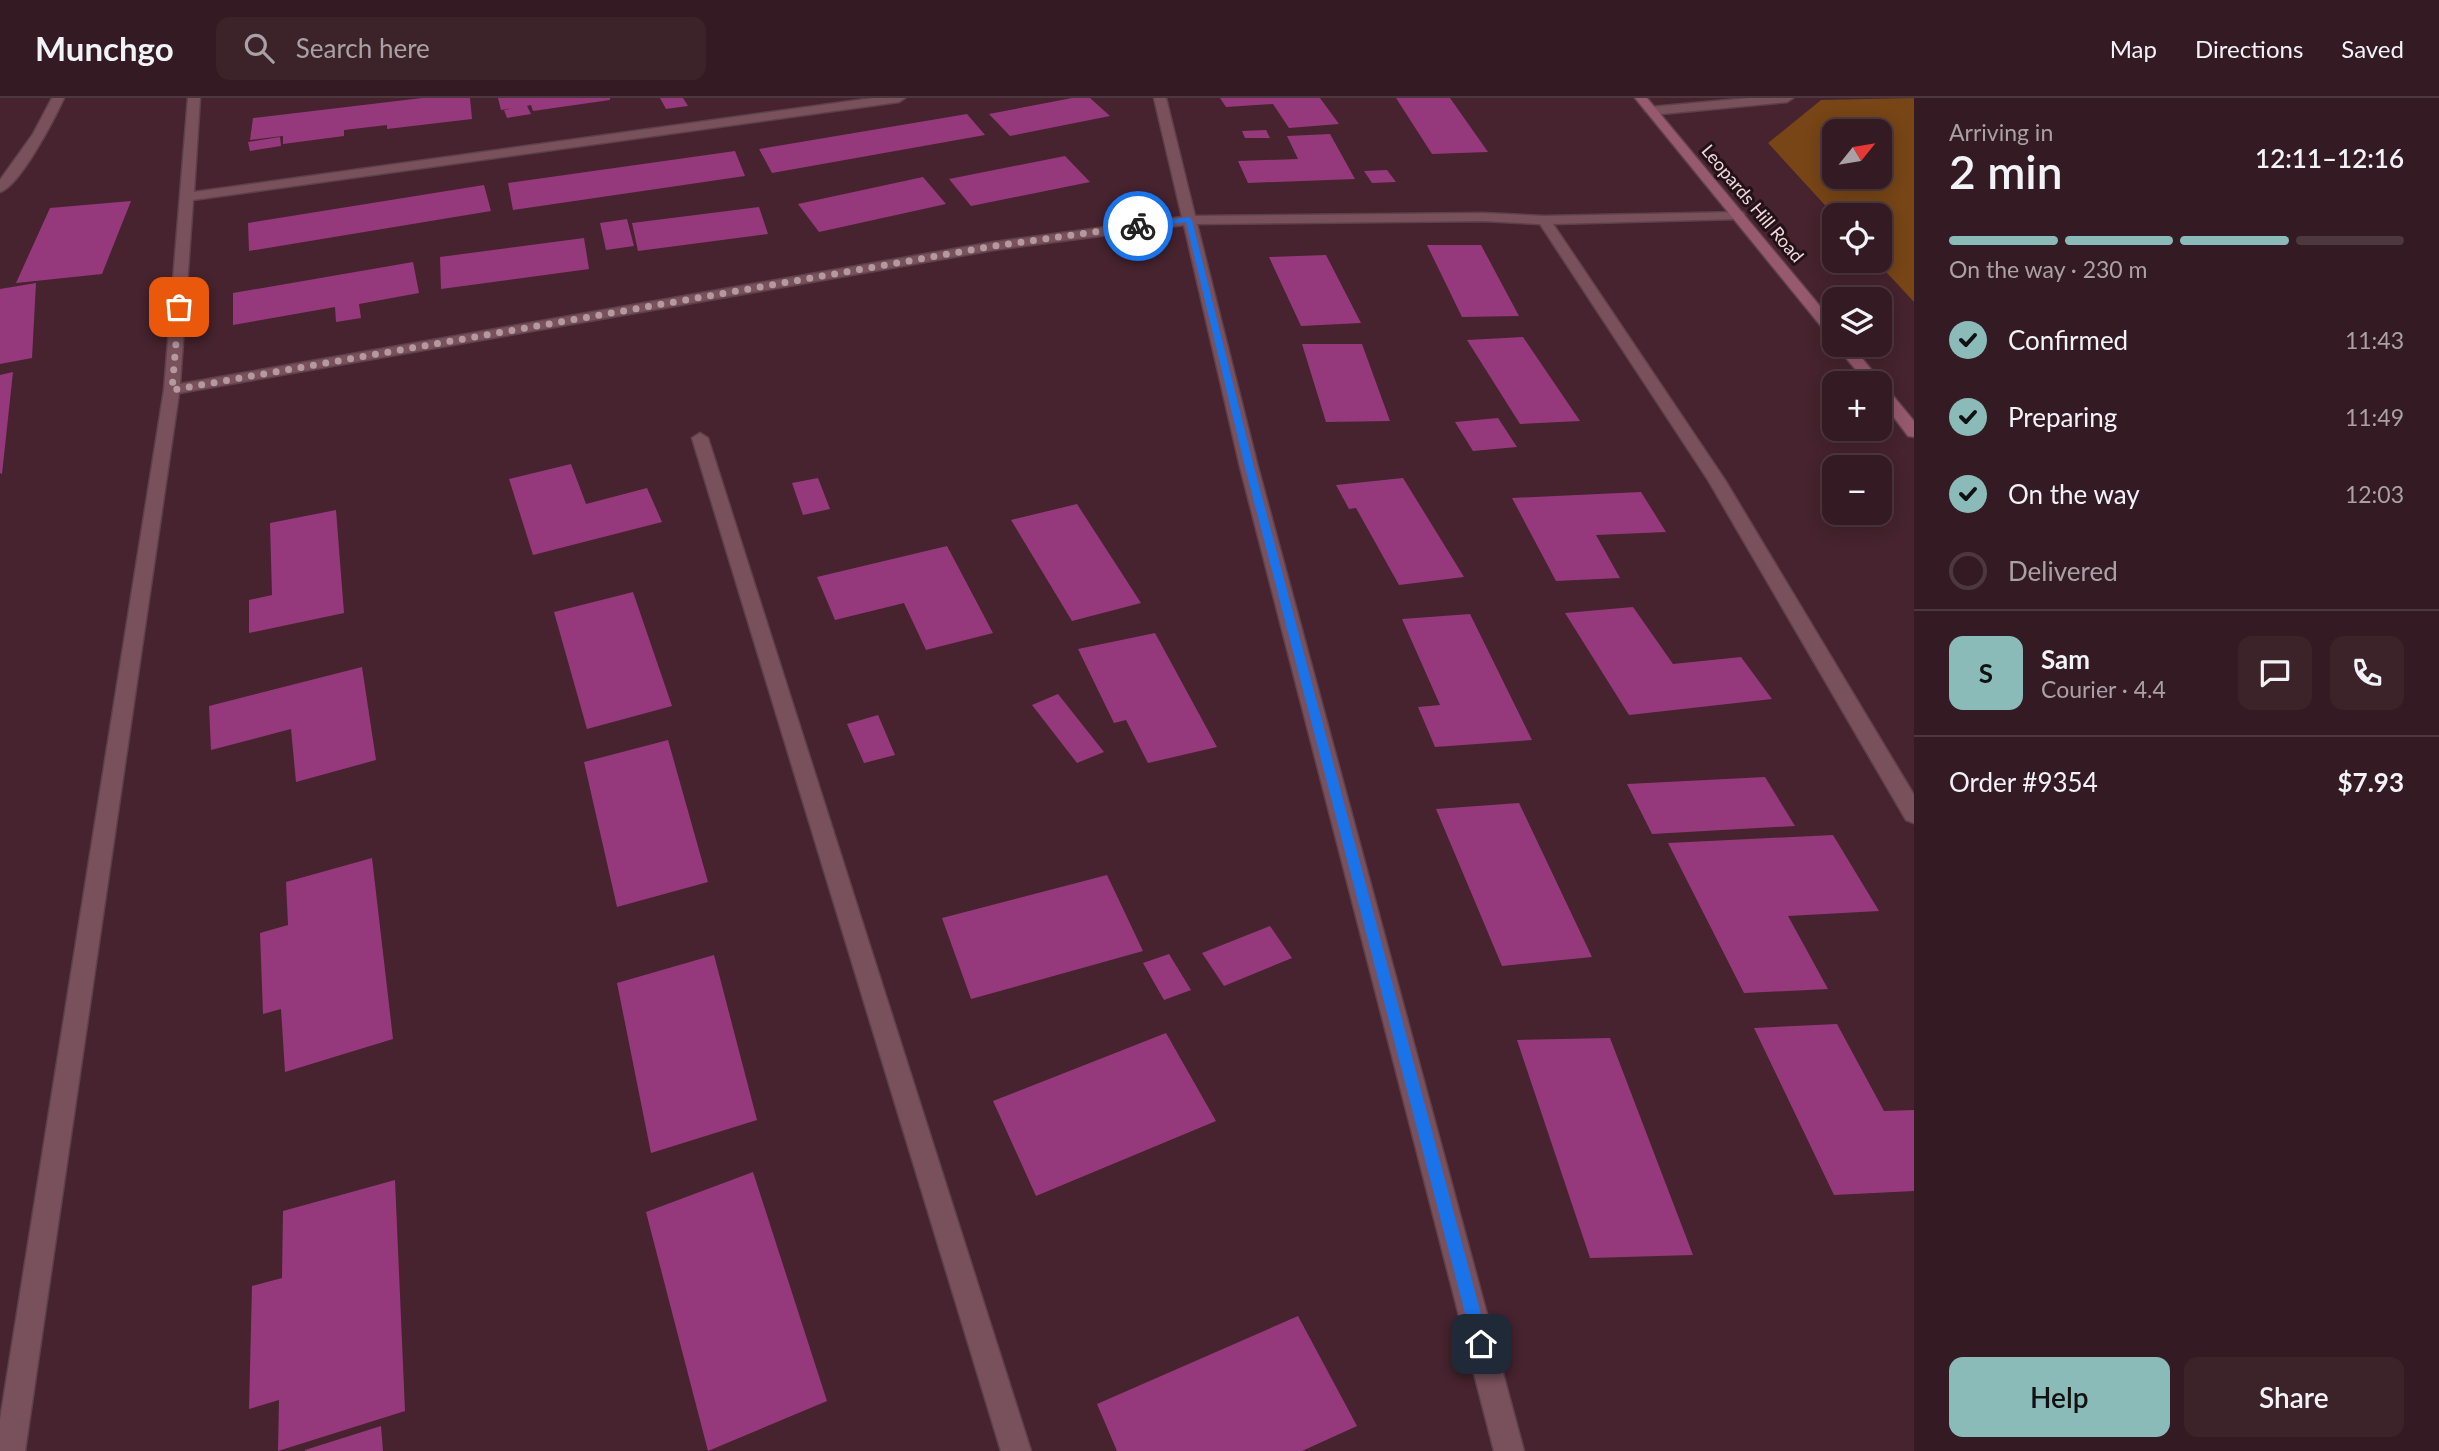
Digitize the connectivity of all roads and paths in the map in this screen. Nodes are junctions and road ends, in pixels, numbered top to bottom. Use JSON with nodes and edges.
{"nodes":[{"id":1,"x":58,"y":98,"type":"edge"},
{"id":2,"x":194,"y":98,"type":"edge"},
{"id":3,"x":899,"y":98,"type":"edge"},
{"id":4,"x":1160,"y":98,"type":"edge"},
{"id":5,"x":1642,"y":98,"type":"edge"},
{"id":6,"x":1787,"y":98,"type":"edge"},
{"id":7,"x":1651,"y":111,"type":"junction"},
{"id":8,"x":0,"y":188,"type":"edge"},
{"id":9,"x":188,"y":197,"type":"junction"},
{"id":10,"x":1738,"y":215,"type":"junction"},
{"id":11,"x":1189,"y":220,"type":"junction"},
{"id":12,"x":1544,"y":220,"type":"junction"},
{"id":13,"x":1822,"y":318,"type":"edge"},
{"id":14,"x":1853,"y":357,"type":"edge"},
{"id":15,"x":1865,"y":371,"type":"edge"},
{"id":16,"x":172,"y":390,"type":"junction"},
{"id":17,"x":1892,"y":404,"type":"edge"},
{"id":18,"x":1914,"y":432,"type":"edge"},
{"id":19,"x":700,"y":438,"type":"dead end"},
{"id":20,"x":1914,"y":814,"type":"edge"},
{"id":21,"x":10,"y":1451,"type":"edge"},
{"id":22,"x":1016,"y":1451,"type":"edge"},
{"id":23,"x":1508,"y":1451,"type":"edge"}],
"edges":[{"from":1,"to":8,"type":"street"},
{"from":2,"to":9,"type":"street"},
{"from":3,"to":9,"type":"street"},
{"from":4,"to":11,"type":"street"},
{"from":5,"to":7,"type":"main road","name":"Leopards Hill Road"},
{"from":6,"to":7,"type":"street"},
{"from":7,"to":10,"type":"main road","name":"Leopards Hill Road"},
{"from":9,"to":16,"type":"street"},
{"from":10,"to":12,"type":"street"},
{"from":10,"to":13,"type":"main road","name":"Leopards Hill Road"},
{"from":11,"to":12,"type":"street"},
{"from":11,"to":16,"type":"street"},
{"from":11,"to":23,"type":"street"},
{"from":12,"to":20,"type":"street"},
{"from":14,"to":15,"type":"main road"},
{"from":16,"to":21,"type":"street"},
{"from":17,"to":18,"type":"main road"},
{"from":19,"to":22,"type":"street"}]}
